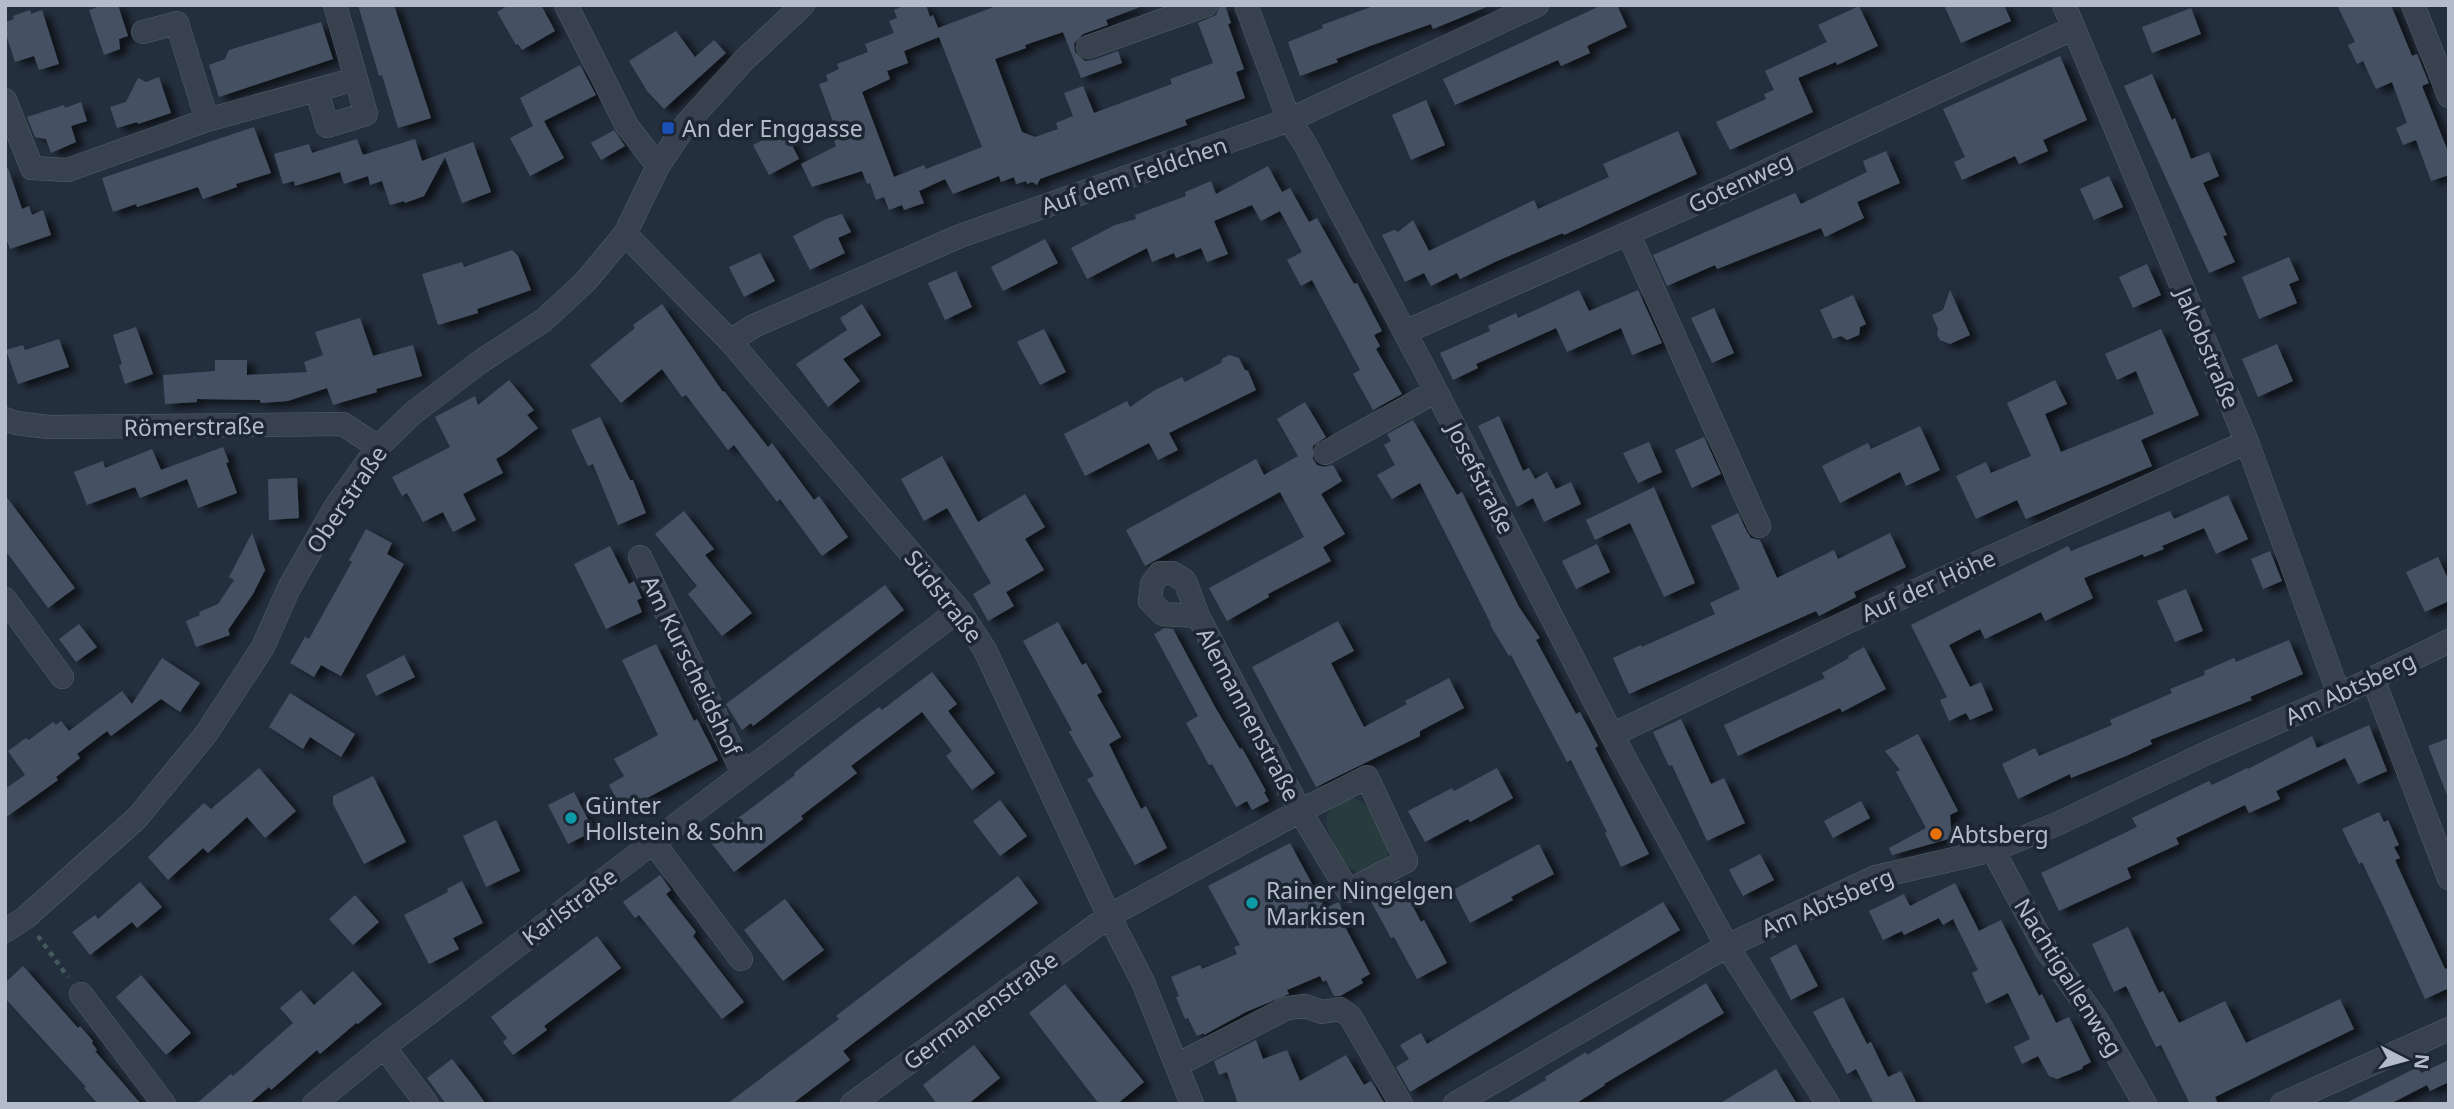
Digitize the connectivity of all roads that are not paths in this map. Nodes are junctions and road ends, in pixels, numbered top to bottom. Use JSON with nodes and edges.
{"nodes":[{"id":1,"x":335,"y":5,"type":"edge"},
{"id":2,"x":566,"y":5,"type":"edge"},
{"id":3,"x":803,"y":5,"type":"edge"},
{"id":4,"x":1206,"y":5,"type":"edge"},
{"id":5,"x":1246,"y":5,"type":"edge"},
{"id":6,"x":1537,"y":5,"type":"edge"},
{"id":7,"x":2064,"y":5,"type":"edge"},
{"id":8,"x":2413,"y":5,"type":"edge"},
{"id":9,"x":2074,"y":28,"type":"junction"},
{"id":10,"x":144,"y":32,"type":"dead end"},
{"id":11,"x":1088,"y":47,"type":"dead end"},
{"id":12,"x":356,"y":79,"type":"junction"},
{"id":13,"x":317,"y":91,"type":"junction"},
{"id":14,"x":2449,"y":96,"type":"edge"},
{"id":15,"x":5,"y":100,"type":"edge"},
{"id":16,"x":207,"y":120,"type":"junction"},
{"id":17,"x":1289,"y":120,"type":"junction"},
{"id":18,"x":658,"y":166,"type":"junction"},
{"id":19,"x":1628,"y":233,"type":"junction"},
{"id":20,"x":625,"y":234,"type":"junction"},
{"id":21,"x":1405,"y":332,"type":"junction"},
{"id":22,"x":730,"y":341,"type":"junction"},
{"id":23,"x":1436,"y":390,"type":"junction"},
{"id":24,"x":5,"y":419,"type":"edge"},
{"id":25,"x":2247,"y":442,"type":"junction"},
{"id":26,"x":378,"y":447,"type":"junction"},
{"id":27,"x":1325,"y":453,"type":"dead end"},
{"id":28,"x":1759,"y":526,"type":"dead end"},
{"id":29,"x":640,"y":557,"type":"dead end"},
{"id":30,"x":5,"y":599,"type":"edge"},
{"id":31,"x":959,"y":610,"type":"junction"},
{"id":32,"x":1198,"y":616,"type":"dead end"},
{"id":33,"x":2449,"y":641,"type":"edge"},
{"id":34,"x":62,"y":677,"type":"dead end"},
{"id":35,"x":2373,"y":679,"type":"junction"},
{"id":36,"x":2339,"y":695,"type":"junction"},
{"id":37,"x":1612,"y":735,"type":"junction"},
{"id":38,"x":743,"y":773,"type":"junction"},
{"id":39,"x":1300,"y":811,"type":"junction"},
{"id":40,"x":653,"y":842,"type":"junction"},
{"id":41,"x":1993,"y":850,"type":"junction"},
{"id":42,"x":2449,"y":878,"type":"edge"},
{"id":43,"x":1109,"y":916,"type":"junction"},
{"id":44,"x":5,"y":931,"type":"edge"},
{"id":45,"x":1727,"y":946,"type":"junction"},
{"id":46,"x":741,"y":959,"type":"dead end"},
{"id":47,"x":80,"y":994,"type":"road end"},
{"id":48,"x":2449,"y":1029,"type":"edge"},
{"id":49,"x":384,"y":1047,"type":"junction"},
{"id":50,"x":1177,"y":1065,"type":"junction"},
{"id":51,"x":164,"y":1104,"type":"edge"},
{"id":52,"x":314,"y":1104,"type":"edge"},
{"id":53,"x":427,"y":1104,"type":"edge"},
{"id":54,"x":852,"y":1104,"type":"edge"},
{"id":55,"x":1192,"y":1104,"type":"edge"},
{"id":56,"x":1401,"y":1104,"type":"edge"},
{"id":57,"x":1455,"y":1104,"type":"edge"},
{"id":58,"x":1828,"y":1104,"type":"edge"},
{"id":59,"x":2146,"y":1104,"type":"edge"},
{"id":60,"x":2282,"y":1104,"type":"edge"}],
"edges":[{"from":1,"to":12,"type":"street"},
{"from":2,"to":18,"type":"street"},
{"from":3,"to":18,"type":"street","name":"Oberstraße"},
{"from":4,"to":11,"type":"street"},
{"from":5,"to":17,"type":"street","name":"Josefstraße"},
{"from":6,"to":17,"type":"street","name":"Auf dem Feldchen"},
{"from":7,"to":9,"type":"street","name":"Jakobstraße"},
{"from":8,"to":14,"type":"street"},
{"from":9,"to":19,"type":"street","name":"Gotenweg"},
{"from":9,"to":25,"type":"street","name":"Jakobstraße"},
{"from":10,"to":16,"type":"street"},
{"from":12,"to":13,"type":"street"},
{"from":12,"to":13,"type":"street"},
{"from":13,"to":16,"type":"street"},
{"from":15,"to":16,"type":"street"},
{"from":17,"to":21,"type":"street","name":"Josefstraße"},
{"from":17,"to":22,"type":"street","name":"Auf dem Feldchen"},
{"from":18,"to":20,"type":"street","name":"Oberstraße"},
{"from":19,"to":21,"type":"street","name":"Gotenweg"},
{"from":19,"to":28,"type":"street"},
{"from":20,"to":22,"type":"street","name":"Südstraße"},
{"from":20,"to":26,"type":"street","name":"Oberstraße"},
{"from":21,"to":23,"type":"street","name":"Josefstraße"},
{"from":22,"to":31,"type":"street","name":"Südstraße"},
{"from":23,"to":27,"type":"street"},
{"from":23,"to":37,"type":"street","name":"Josefstraße"},
{"from":24,"to":26,"type":"street","name":"Römerstraße"},
{"from":25,"to":36,"type":"street","name":"Jakobstraße"},
{"from":25,"to":37,"type":"street","name":"Auf der Höhe"},
{"from":26,"to":44,"type":"street","name":"Oberstraße"},
{"from":29,"to":38,"type":"street","name":"Am Kurscheidshof"},
{"from":30,"to":34,"type":"street"},
{"from":31,"to":38,"type":"street","name":"Karlstraße"},
{"from":31,"to":43,"type":"street","name":"Südstraße"},
{"from":32,"to":39,"type":"street","name":"Alemannenstraße"},
{"from":33,"to":35,"type":"street","name":"Am Abtsberg"},
{"from":35,"to":36,"type":"street","name":"Am Abtsberg"},
{"from":35,"to":42,"type":"street"},
{"from":36,"to":41,"type":"street","name":"Am Abtsberg"},
{"from":37,"to":45,"type":"street","name":"Josefstraße"},
{"from":38,"to":40,"type":"street","name":"Karlstraße"},
{"from":39,"to":39,"type":"street","name":"Alemannenstraße"},
{"from":39,"to":43,"type":"street","name":"Alemannenstraße"},
{"from":40,"to":46,"type":"street"},
{"from":40,"to":49,"type":"street","name":"Karlstraße"},
{"from":41,"to":45,"type":"street","name":"Am Abtsberg"},
{"from":41,"to":59,"type":"street","name":"Nachtigallenweg"},
{"from":43,"to":50,"type":"street","name":"Südstraße"},
{"from":43,"to":54,"type":"street","name":"Germanenstraße"},
{"from":45,"to":57,"type":"street","name":"Am Abtsberg"},
{"from":45,"to":58,"type":"street","name":"Josefstraße"},
{"from":47,"to":51,"type":"street"},
{"from":48,"to":60,"type":"street"},
{"from":49,"to":52,"type":"street","name":"Karlstraße"},
{"from":49,"to":53,"type":"street"},
{"from":50,"to":55,"type":"street","name":"Südstraße"},
{"from":50,"to":56,"type":"street"}]}
